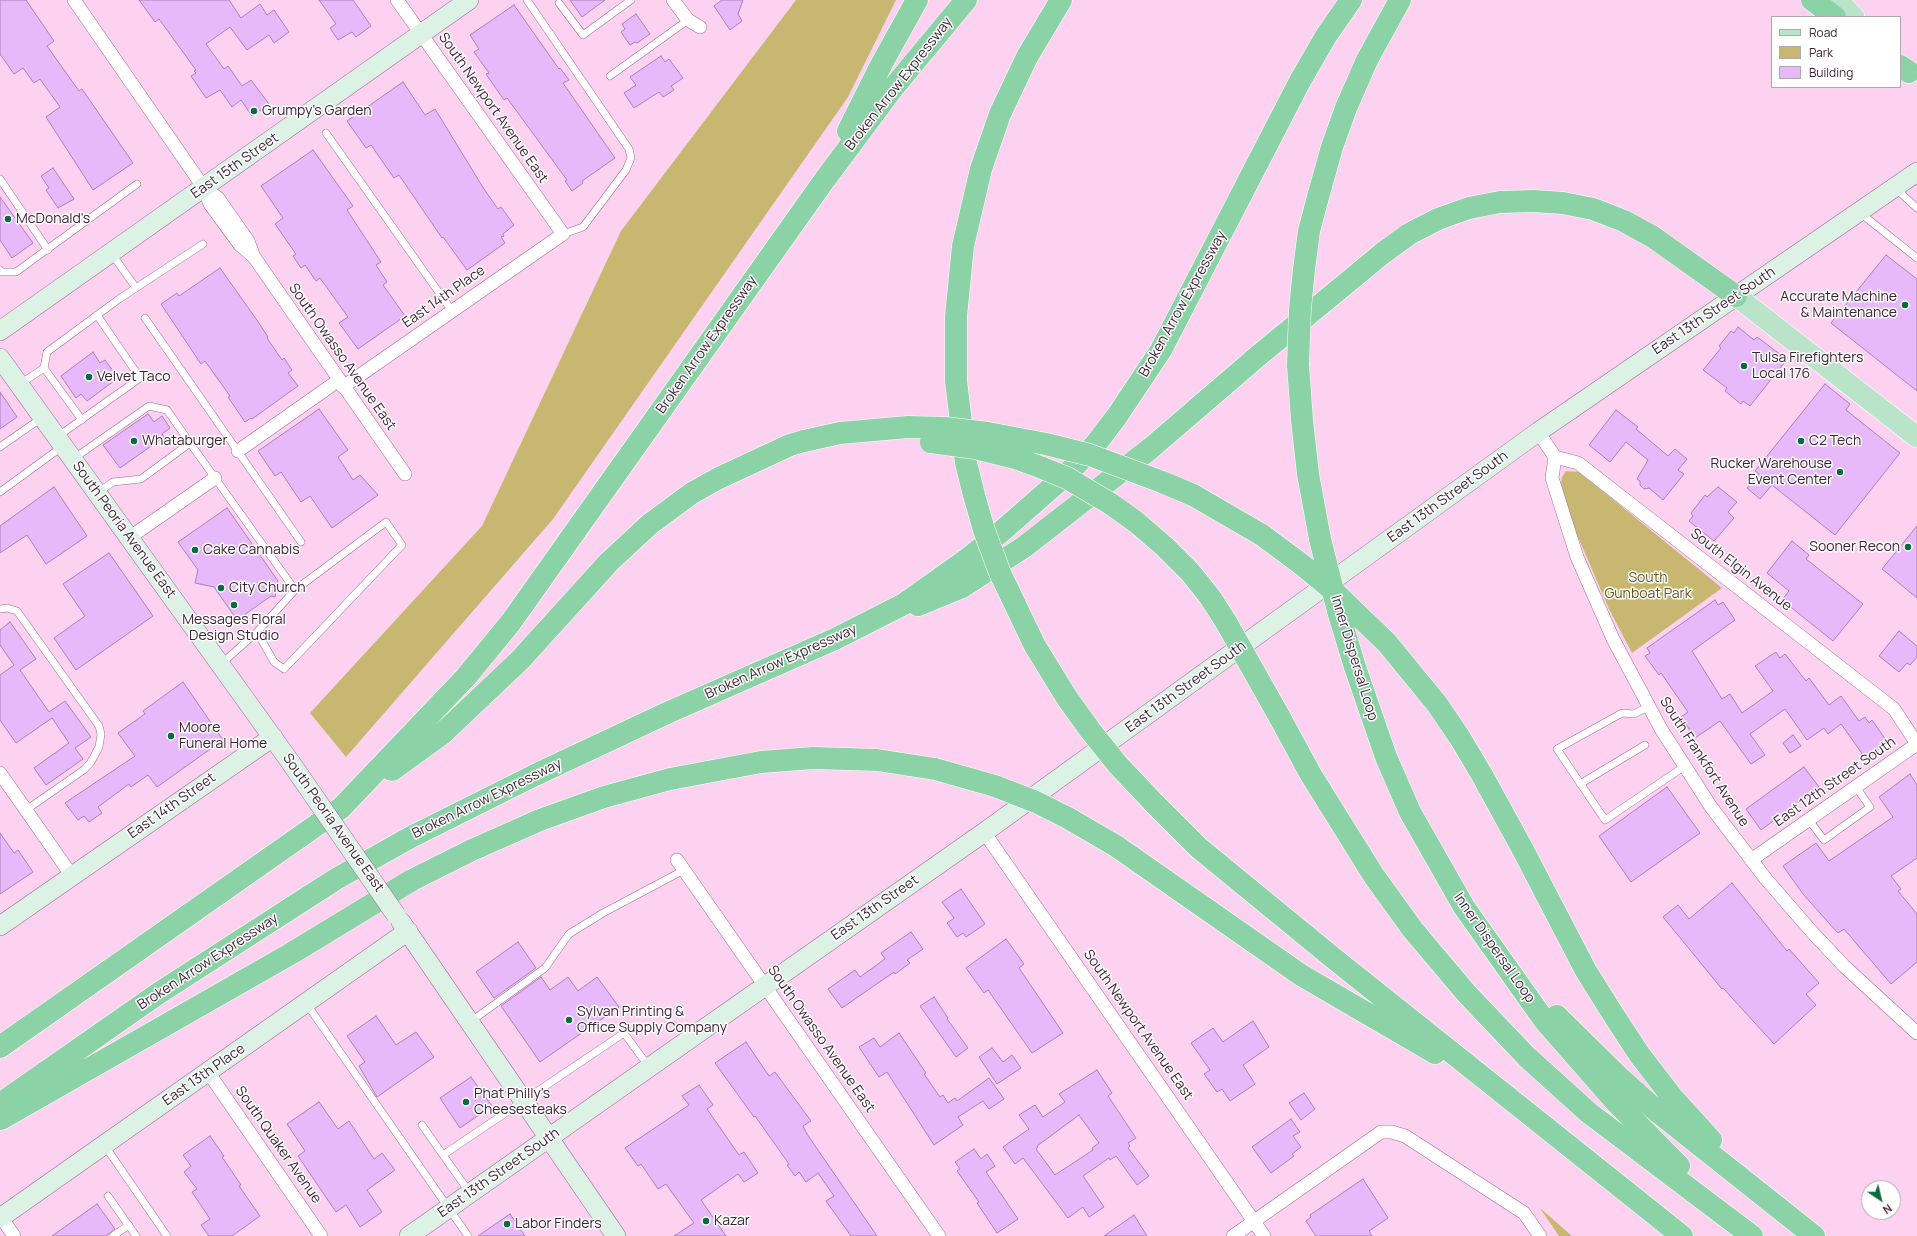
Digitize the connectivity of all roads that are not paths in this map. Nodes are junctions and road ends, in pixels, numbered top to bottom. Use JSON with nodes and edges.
{"nodes":[{"id":1,"x":74,"y":0,"type":"edge"},
{"id":2,"x":397,"y":0,"type":"edge"},
{"id":3,"x":469,"y":0,"type":"edge"},
{"id":4,"x":527,"y":0,"type":"edge"},
{"id":5,"x":631,"y":0,"type":"edge"},
{"id":6,"x":673,"y":0,"type":"edge"},
{"id":7,"x":917,"y":0,"type":"edge"},
{"id":8,"x":966,"y":0,"type":"edge"},
{"id":9,"x":1061,"y":0,"type":"edge"},
{"id":10,"x":1351,"y":0,"type":"edge"},
{"id":11,"x":1400,"y":0,"type":"edge"},
{"id":12,"x":1812,"y":0,"type":"edge"},
{"id":13,"x":1837,"y":0,"type":"edge"},
{"id":14,"x":559,"y":3,"type":"dead end"},
{"id":15,"x":1834,"y":16,"type":"edge"},
{"id":16,"x":1853,"y":16,"type":"edge"},
{"id":17,"x":688,"y":20,"type":"junction"},
{"id":18,"x":700,"y":27,"type":"dead end"},
{"id":19,"x":420,"y":34,"type":"junction"},
{"id":20,"x":610,"y":76,"type":"dead end"},
{"id":21,"x":326,"y":132,"type":"dead end"},
{"id":22,"x":1917,"y":172,"type":"edge"},
{"id":23,"x":0,"y":179,"type":"edge"},
{"id":24,"x":823,"y":182,"type":"junction"},
{"id":25,"x":137,"y":184,"type":"dead end"},
{"id":26,"x":204,"y":188,"type":"junction"},
{"id":27,"x":1894,"y":188,"type":"junction"},
{"id":28,"x":1917,"y":208,"type":"edge"},
{"id":29,"x":1859,"y":212,"type":"junction"},
{"id":30,"x":562,"y":234,"type":"junction"},
{"id":31,"x":204,"y":244,"type":"dead end"},
{"id":32,"x":48,"y":250,"type":"junction"},
{"id":33,"x":111,"y":253,"type":"junction"},
{"id":34,"x":1917,"y":258,"type":"edge"},
{"id":35,"x":0,"y":270,"type":"edge"},
{"id":36,"x":136,"y":288,"type":"junction"},
{"id":37,"x":1736,"y":296,"type":"junction"},
{"id":38,"x":452,"y":311,"type":"junction"},
{"id":39,"x":97,"y":315,"type":"junction"},
{"id":40,"x":145,"y":318,"type":"dead end"},
{"id":41,"x":0,"y":330,"type":"edge"},
{"id":42,"x":0,"y":358,"type":"edge"},
{"id":43,"x":44,"y":368,"type":"junction"},
{"id":44,"x":341,"y":383,"type":"junction"},
{"id":45,"x":19,"y":385,"type":"junction"},
{"id":46,"x":43,"y":417,"type":"junction"},
{"id":47,"x":82,"y":420,"type":"junction"},
{"id":48,"x":1538,"y":432,"type":"junction"},
{"id":49,"x":1917,"y":437,"type":"edge"},
{"id":50,"x":190,"y":443,"type":"junction"},
{"id":51,"x":806,"y":446,"type":"junction"},
{"id":52,"x":0,"y":447,"type":"edge"},
{"id":53,"x":64,"y":447,"type":"junction"},
{"id":54,"x":238,"y":451,"type":"junction"},
{"id":55,"x":1555,"y":457,"type":"junction"},
{"id":56,"x":405,"y":474,"type":"dead end"},
{"id":57,"x":215,"y":478,"type":"junction"},
{"id":58,"x":0,"y":492,"type":"edge"},
{"id":59,"x":97,"y":493,"type":"junction"},
{"id":60,"x":129,"y":538,"type":"junction"},
{"id":61,"x":302,"y":542,"type":"dead end"},
{"id":62,"x":295,"y":590,"type":"junction"},
{"id":63,"x":0,"y":609,"type":"edge"},
{"id":64,"x":257,"y":632,"type":"junction"},
{"id":65,"x":835,"y":639,"type":"junction"},
{"id":66,"x":220,"y":664,"type":"junction"},
{"id":67,"x":1648,"y":706,"type":"junction"},
{"id":68,"x":273,"y":737,"type":"junction"},
{"id":69,"x":1917,"y":744,"type":"edge"},
{"id":70,"x":1645,"y":745,"type":"dead end"},
{"id":71,"x":1685,"y":766,"type":"junction"},
{"id":72,"x":0,"y":773,"type":"edge"},
{"id":73,"x":1580,"y":784,"type":"junction"},
{"id":74,"x":1856,"y":787,"type":"junction"},
{"id":75,"x":341,"y":808,"type":"junction"},
{"id":76,"x":26,"y":810,"type":"junction"},
{"id":77,"x":1809,"y":820,"type":"junction"},
{"id":78,"x":985,"y":831,"type":"junction"},
{"id":79,"x":1751,"y":860,"type":"junction"},
{"id":80,"x":680,"y":865,"type":"joint"},
{"id":81,"x":72,"y":876,"type":"junction"},
{"id":82,"x":0,"y":926,"type":"edge"},
{"id":83,"x":408,"y":931,"type":"junction"},
{"id":84,"x":1497,"y":954,"type":"junction"},
{"id":85,"x":764,"y":985,"type":"junction"},
{"id":86,"x":306,"y":1003,"type":"junction"},
{"id":87,"x":470,"y":1022,"type":"junction"},
{"id":88,"x":1917,"y":1032,"type":"edge"},
{"id":89,"x":0,"y":1047,"type":"edge"},
{"id":90,"x":650,"y":1067,"type":"junction"},
{"id":91,"x":208,"y":1072,"type":"junction"},
{"id":92,"x":1502,"y":1093,"type":"junction"},
{"id":93,"x":524,"y":1100,"type":"junction"},
{"id":94,"x":0,"y":1104,"type":"edge"},
{"id":95,"x":0,"y":1119,"type":"edge"},
{"id":96,"x":422,"y":1125,"type":"dead end"},
{"id":97,"x":549,"y":1138,"type":"junction"},
{"id":98,"x":104,"y":1144,"type":"junction"},
{"id":99,"x":444,"y":1155,"type":"junction"},
{"id":100,"x":1752,"y":1186,"type":"junction"},
{"id":101,"x":470,"y":1194,"type":"junction"},
{"id":102,"x":108,"y":1196,"type":"dead end"},
{"id":103,"x":449,"y":1208,"type":"junction"},
{"id":104,"x":1,"y":1218,"type":"edge"},
{"id":105,"x":1730,"y":1218,"type":"junction"},
{"id":106,"x":1254,"y":1221,"type":"junction"},
{"id":107,"x":128,"y":1225,"type":"junction"},
{"id":108,"x":14,"y":1236,"type":"edge"},
{"id":109,"x":113,"y":1236,"type":"edge"},
{"id":110,"x":136,"y":1236,"type":"edge"},
{"id":111,"x":167,"y":1236,"type":"edge"},
{"id":112,"x":322,"y":1236,"type":"edge"},
{"id":113,"x":409,"y":1236,"type":"edge"},
{"id":114,"x":468,"y":1236,"type":"edge"},
{"id":115,"x":616,"y":1236,"type":"edge"},
{"id":116,"x":939,"y":1236,"type":"edge"},
{"id":117,"x":1233,"y":1236,"type":"edge"},
{"id":118,"x":1264,"y":1236,"type":"edge"},
{"id":119,"x":1540,"y":1236,"type":"edge"},
{"id":120,"x":1682,"y":1236,"type":"edge"},
{"id":121,"x":1752,"y":1236,"type":"edge"},
{"id":122,"x":1814,"y":1236,"type":"edge"}],
"edges":[{"from":1,"to":26,"type":"street","name":"South Owasso Avenue East"},
{"from":2,"to":19,"type":"street","name":"South Newport Avenue East"},
{"from":3,"to":19,"type":"street","name":"East 15th Street"},
{"from":4,"to":30,"type":"lane"},
{"from":5,"to":14,"type":"lane"},
{"from":6,"to":17,"type":"street"},
{"from":7,"to":24,"type":"highway"},
{"from":8,"to":24,"type":"highway","name":"Broken Arrow Expressway"},
{"from":9,"to":92,"type":"highway","bridge":true},
{"from":10,"to":65,"type":"highway","name":"Broken Arrow Expressway"},
{"from":11,"to":84,"type":"highway","name":"Inner Dispersal Loop","bridge":true},
{"from":12,"to":15,"type":"highway"},
{"from":13,"to":16,"type":"main road"},
{"from":17,"to":18,"type":"street"},
{"from":17,"to":20,"type":"lane"},
{"from":19,"to":26,"type":"street","name":"East 15th Street"},
{"from":19,"to":30,"type":"street","name":"South Newport Avenue East"},
{"from":21,"to":38,"type":"lane"},
{"from":22,"to":27,"type":"street","name":"East 13th Street South"},
{"from":23,"to":32,"type":"lane"},
{"from":24,"to":75,"type":"highway","name":"Broken Arrow Expressway"},
{"from":25,"to":32,"type":"lane"},
{"from":26,"to":33,"type":"street","name":"East 15th Street"},
{"from":26,"to":44,"type":"street","name":"South Owasso Avenue East"},
{"from":27,"to":28,"type":"lane"},
{"from":27,"to":29,"type":"street","name":"East 13th Street South"},
{"from":29,"to":34,"type":"lane"},
{"from":29,"to":37,"type":"street","name":"East 13th Street South"},
{"from":30,"to":38,"type":"street","name":"East 14th Place"},
{"from":31,"to":36,"type":"lane"},
{"from":32,"to":35,"type":"lane"},
{"from":33,"to":36,"type":"lane"},
{"from":33,"to":41,"type":"street","name":"East 15th Street"},
{"from":36,"to":39,"type":"lane"},
{"from":37,"to":48,"type":"street","name":"East 13th Street South"},
{"from":37,"to":49,"type":"main road"},
{"from":37,"to":65,"type":"highway"},
{"from":38,"to":44,"type":"street","name":"East 14th Place"},
{"from":39,"to":43,"type":"lane"},
{"from":39,"to":47,"type":"lane"},
{"from":40,"to":54,"type":"lane"},
{"from":42,"to":45,"type":"street","name":"South Peoria Avenue East"},
{"from":43,"to":45,"type":"lane"},
{"from":43,"to":47,"type":"lane"},
{"from":44,"to":54,"type":"street","name":"East 14th Place"},
{"from":44,"to":56,"type":"street","name":"South Owasso Avenue East"},
{"from":45,"to":46,"type":"street","name":"South Peoria Avenue East"},
{"from":46,"to":52,"type":"lane"},
{"from":46,"to":53,"type":"street","name":"South Peoria Avenue East"},
{"from":47,"to":53,"type":"lane"},
{"from":48,"to":55,"type":"street"},
{"from":48,"to":78,"type":"street","name":"East 13th Street South"},
{"from":50,"to":53,"type":"lane"},
{"from":50,"to":57,"type":"lane"},
{"from":50,"to":59,"type":"lane"},
{"from":51,"to":75,"type":"highway"},
{"from":51,"to":100,"type":"highway","bridge":true},
{"from":51,"to":105,"type":"highway","bridge":true},
{"from":53,"to":58,"type":"lane"},
{"from":53,"to":59,"type":"street","name":"South Peoria Avenue East"},
{"from":54,"to":61,"type":"lane"},
{"from":55,"to":67,"type":"street","name":"South Frankfort Avenue"},
{"from":55,"to":69,"type":"street","name":"South Elgin Avenue"},
{"from":57,"to":60,"type":"street"},
{"from":57,"to":62,"type":"lane"},
{"from":59,"to":60,"type":"street","name":"South Peoria Avenue East"},
{"from":60,"to":66,"type":"street","name":"South Peoria Avenue East"},
{"from":62,"to":64,"type":"lane"},
{"from":62,"to":64,"type":"lane"},
{"from":63,"to":76,"type":"lane"},
{"from":64,"to":66,"type":"lane"},
{"from":65,"to":94,"type":"highway","name":"Broken Arrow Expressway"},
{"from":66,"to":68,"type":"street","name":"South Peoria Avenue East"},
{"from":67,"to":71,"type":"street","name":"South Frankfort Avenue"},
{"from":67,"to":73,"type":"lane"},
{"from":68,"to":81,"type":"street","name":"East 14th Street"},
{"from":68,"to":83,"type":"street","name":"South Peoria Avenue East","bridge":true},
{"from":69,"to":74,"type":"street","name":"East 12th Street South"},
{"from":70,"to":73,"type":"lane"},
{"from":71,"to":73,"type":"lane"},
{"from":71,"to":79,"type":"street","name":"South Frankfort Avenue"},
{"from":72,"to":76,"type":"street"},
{"from":74,"to":77,"type":"street","name":"East 12th Street South"},
{"from":74,"to":77,"type":"lane"},
{"from":75,"to":89,"type":"highway","name":"Broken Arrow Expressway"},
{"from":76,"to":81,"type":"street"},
{"from":77,"to":79,"type":"street","name":"East 12th Street South"},
{"from":78,"to":85,"type":"street","name":"East 13th Street"},
{"from":78,"to":106,"type":"street","name":"South Newport Avenue East"},
{"from":79,"to":88,"type":"street","name":"South Frankfort Avenue"},
{"from":80,"to":85,"type":"street","name":"South Owasso Avenue East"},
{"from":80,"to":87,"type":"lane"},
{"from":81,"to":82,"type":"street","name":"East 14th Street"},
{"from":83,"to":86,"type":"street","name":"East 13th Place"},
{"from":83,"to":87,"type":"street","name":"South Peoria Avenue East"},
{"from":84,"to":100,"type":"highway"},
{"from":84,"to":105,"type":"highway","name":"Inner Dispersal Loop"},
{"from":85,"to":90,"type":"street","name":"East 13th Street South"},
{"from":85,"to":116,"type":"street","name":"South Owasso Avenue East"},
{"from":86,"to":91,"type":"street","name":"East 13th Place"},
{"from":86,"to":103,"type":"lane"},
{"from":87,"to":93,"type":"street","name":"South Peoria Avenue East"},
{"from":90,"to":93,"type":"lane"},
{"from":90,"to":97,"type":"street","name":"East 13th Street South"},
{"from":91,"to":98,"type":"street","name":"East 13th Place"},
{"from":91,"to":112,"type":"street","name":"South Quaker Avenue"},
{"from":92,"to":95,"type":"highway","bridge":true},
{"from":92,"to":120,"type":"highway"},
{"from":93,"to":97,"type":"street","name":"South Peoria Avenue East"},
{"from":93,"to":99,"type":"lane"},
{"from":96,"to":99,"type":"lane"},
{"from":97,"to":101,"type":"street","name":"East 13th Street South"},
{"from":97,"to":115,"type":"street","name":"South Peoria Avenue East"},
{"from":98,"to":104,"type":"street","name":"East 13th Place"},
{"from":98,"to":111,"type":"lane"},
{"from":99,"to":101,"type":"lane"},
{"from":100,"to":122,"type":"highway"},
{"from":101,"to":103,"type":"street","name":"East 13th Street South"},
{"from":102,"to":107,"type":"lane"},
{"from":103,"to":113,"type":"street","name":"East 13th Street South"},
{"from":103,"to":114,"type":"lane"},
{"from":104,"to":108,"type":"street"},
{"from":105,"to":121,"type":"highway"},
{"from":106,"to":117,"type":"street"},
{"from":106,"to":118,"type":"street","name":"South Newport Avenue East"},
{"from":106,"to":119,"type":"street"},
{"from":107,"to":109,"type":"lane"},
{"from":107,"to":110,"type":"lane"}]}
